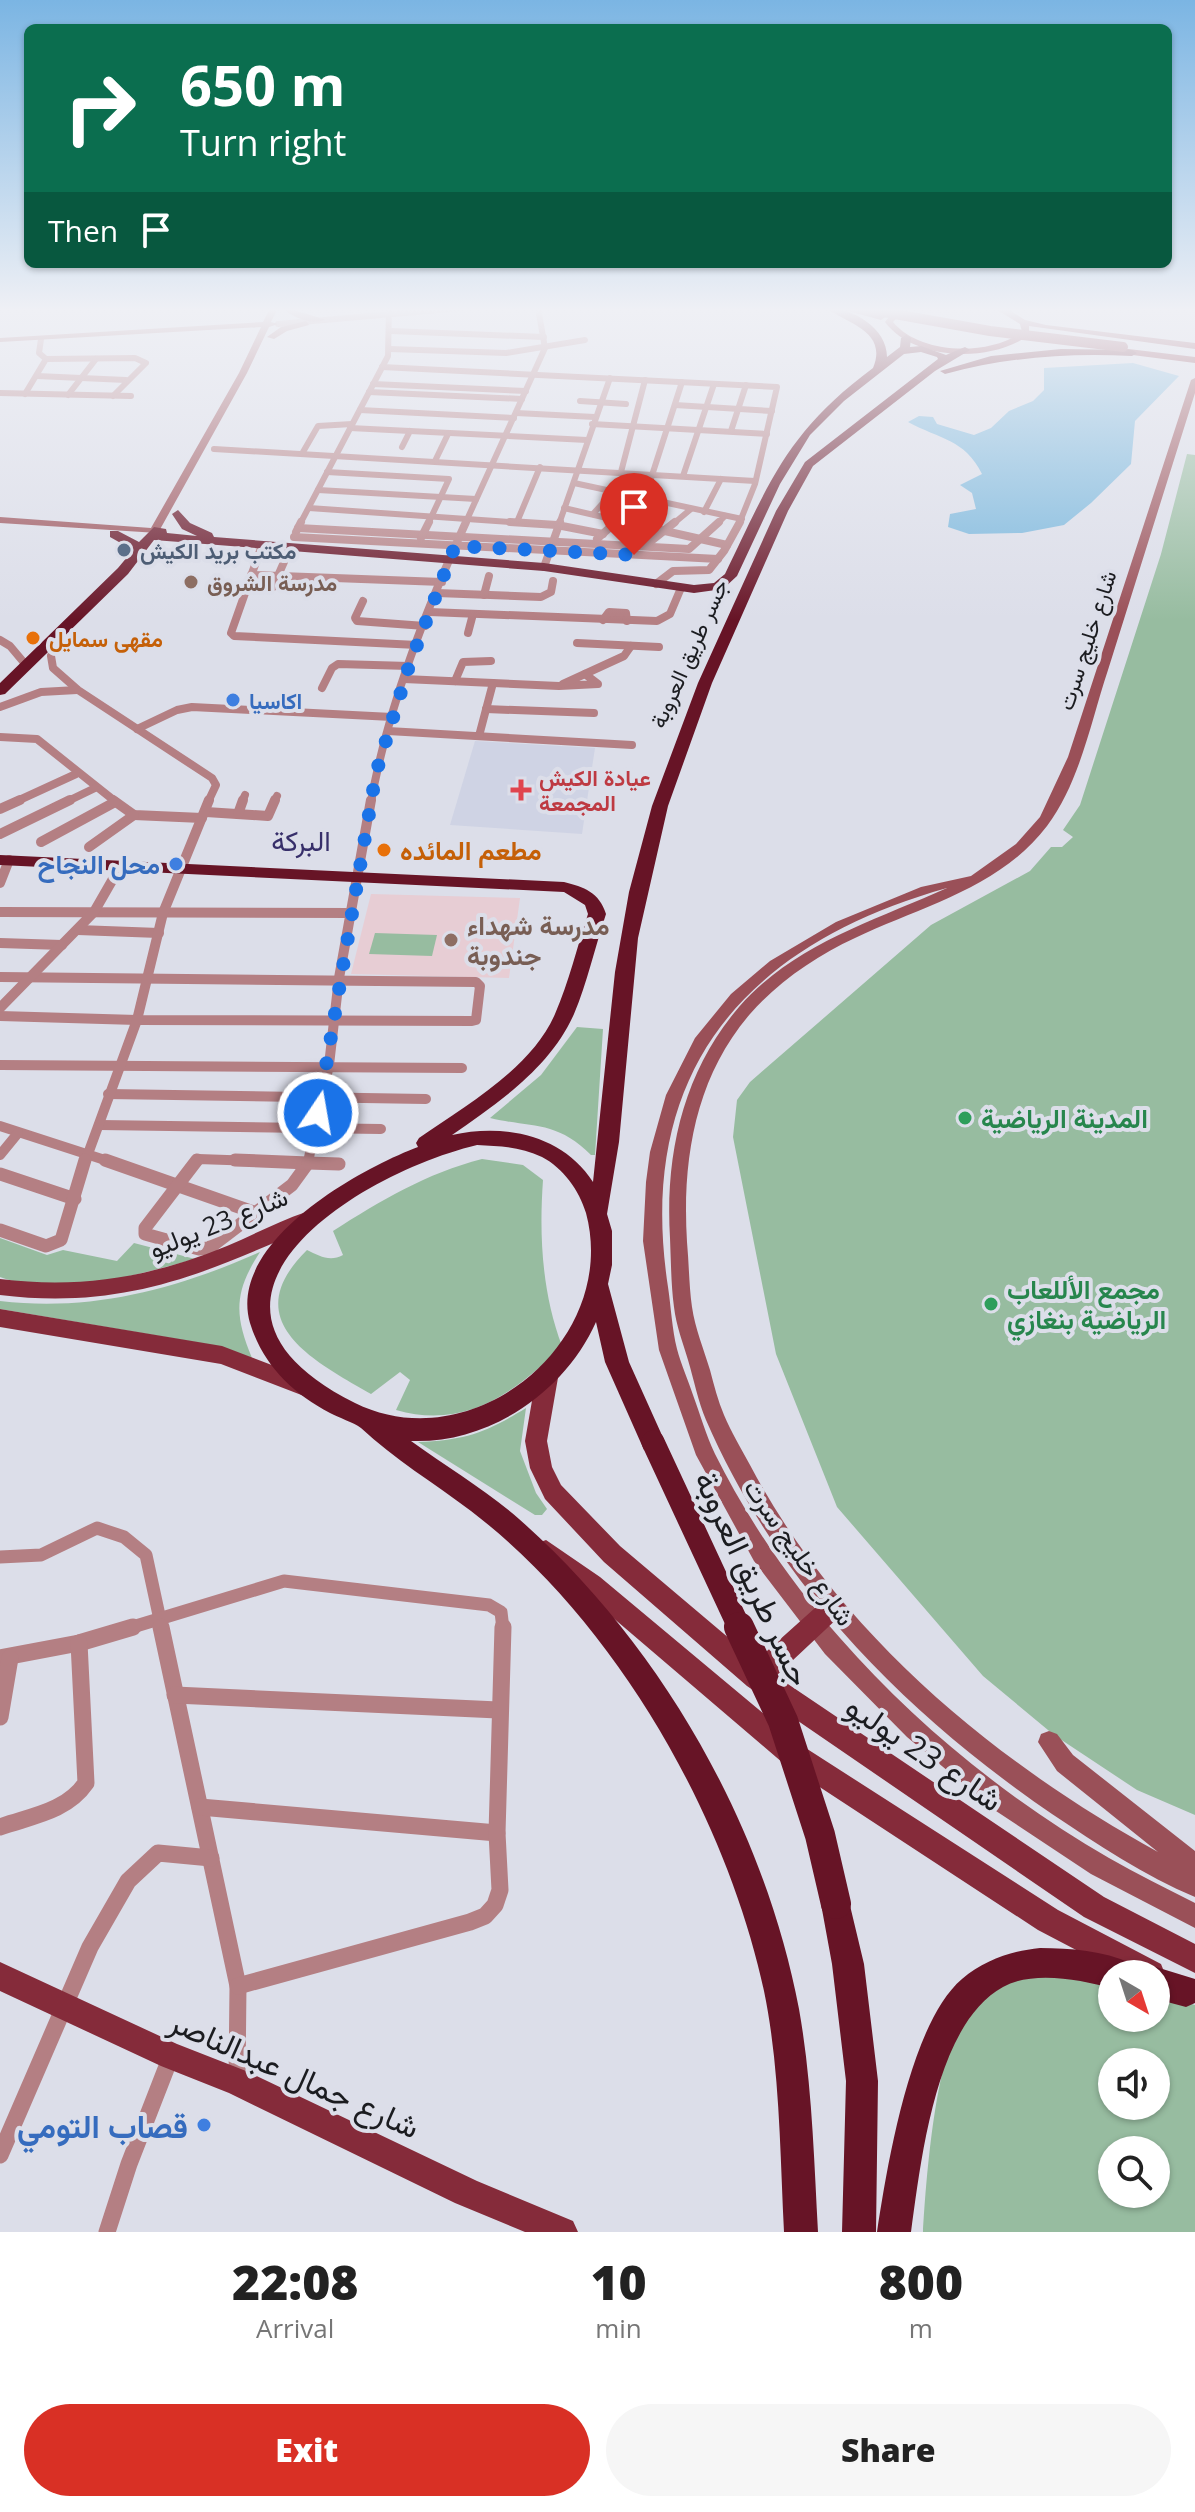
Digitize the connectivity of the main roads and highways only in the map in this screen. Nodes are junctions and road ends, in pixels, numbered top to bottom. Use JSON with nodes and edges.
{"nodes":[{"id":1,"x":223,"y":412,"type":"edge"},
{"id":2,"x":826,"y":412,"type":"edge"},
{"id":3,"x":875,"y":412,"type":"edge"},
{"id":4,"x":1184,"y":412,"type":"edge"},
{"id":5,"x":221,"y":436,"type":"dead end"},
{"id":6,"x":207,"y":462,"type":"dead end"},
{"id":7,"x":185,"y":501,"type":"dead end"},
{"id":8,"x":173,"y":512,"type":"junction"},
{"id":9,"x":0,"y":522,"type":"edge"},
{"id":10,"x":114,"y":531,"type":"junction"},
{"id":11,"x":158,"y":534,"type":"junction"},
{"id":12,"x":210,"y":539,"type":"junction"},
{"id":13,"x":291,"y":542,"type":"junction"},
{"id":14,"x":144,"y":554,"type":"junction"},
{"id":15,"x":0,"y":691,"type":"edge"},
{"id":16,"x":0,"y":706,"type":"edge"},
{"id":17,"x":5,"y":860,"type":"edge"},
{"id":18,"x":970,"y":881,"type":"junction"},
{"id":19,"x":387,"y":1169,"type":"junction"},
{"id":20,"x":599,"y":1209,"type":"junction"},
{"id":21,"x":316,"y":1216,"type":"junction"},
{"id":22,"x":598,"y":1285,"type":"junction"},
{"id":23,"x":0,"y":1287,"type":"edge"},
{"id":24,"x":0,"y":1318,"type":"edge"},
{"id":25,"x":548,"y":1372,"type":"junction"},
{"id":26,"x":314,"y":1391,"type":"junction"},
{"id":27,"x":361,"y":1417,"type":"junction"},
{"id":28,"x":513,"y":1531,"type":"junction"},
{"id":29,"x":833,"y":1607,"type":"junction"},
{"id":30,"x":814,"y":1623,"type":"junction"},
{"id":31,"x":756,"y":1677,"type":"junction"},
{"id":32,"x":1049,"y":1742,"type":"dead end"},
{"id":33,"x":1195,"y":1866,"type":"edge"},
{"id":34,"x":1195,"y":1885,"type":"edge"},
{"id":35,"x":1195,"y":1916,"type":"edge"},
{"id":36,"x":1195,"y":1959,"type":"edge"},
{"id":37,"x":1125,"y":1960,"type":"edge"},
{"id":38,"x":1098,"y":1968,"type":"edge"},
{"id":39,"x":0,"y":1976,"type":"edge"},
{"id":40,"x":795,"y":2156,"type":"junction"},
{"id":41,"x":562,"y":2232,"type":"edge"},
{"id":42,"x":787,"y":2232,"type":"edge"},
{"id":43,"x":801,"y":2232,"type":"edge"},
{"id":44,"x":859,"y":2232,"type":"edge"},
{"id":45,"x":894,"y":2232,"type":"edge"}],
"edges":[{"from":1,"to":8,"type":"main road"},
{"from":2,"to":13,"type":"highway"},
{"from":3,"to":20,"type":"highway","name":"جسر طريق العروبة"},
{"from":4,"to":18,"type":"main road","name":"شارع خليج سرت"},
{"from":5,"to":6,"type":"main road"},
{"from":7,"to":8,"type":"main road"},
{"from":8,"to":10,"type":"main road"},
{"from":8,"to":11,"type":"main road"},
{"from":8,"to":12,"type":"highway"},
{"from":9,"to":10,"type":"main road"},
{"from":10,"to":11,"type":"main road"},
{"from":10,"to":14,"type":"highway"},
{"from":11,"to":12,"type":"highway"},
{"from":11,"to":14,"type":"highway"},
{"from":12,"to":13,"type":"highway"},
{"from":12,"to":13,"type":"highway"},
{"from":12,"to":14,"type":"highway"},
{"from":14,"to":15,"type":"highway"},
{"from":14,"to":16,"type":"highway"},
{"from":17,"to":19,"type":"highway"},
{"from":18,"to":29,"type":"main road","name":"شارع خليج سرت"},
{"from":18,"to":30,"type":"main road","name":"شارع خليج سرت"},
{"from":19,"to":20,"type":"highway"},
{"from":19,"to":21,"type":"highway"},
{"from":20,"to":22,"type":"highway"},
{"from":21,"to":23,"type":"main road","name":"شارع 23 يوليو"},
{"from":21,"to":26,"type":"highway"},
{"from":22,"to":25,"type":"highway"},
{"from":22,"to":44,"type":"highway","name":"جسر طريق العروبة","bridge":true},
{"from":24,"to":26,"type":"main road"},
{"from":25,"to":27,"type":"highway"},
{"from":25,"to":31,"type":"main road","name":"شارع 23 يوليو"},
{"from":26,"to":27,"type":"highway"},
{"from":27,"to":28,"type":"highway"},
{"from":28,"to":37,"type":"main road"},
{"from":28,"to":40,"type":"highway"},
{"from":29,"to":30,"type":"main road"},
{"from":29,"to":34,"type":"main road","name":"شارع خليج سرت"},
{"from":30,"to":31,"type":"main road"},
{"from":30,"to":35,"type":"main road","name":"شارع خليج سرت"},
{"from":31,"to":36,"type":"main road","name":"شارع 23 يوليو"},
{"from":32,"to":33,"type":"main road"},
{"from":38,"to":45,"type":"highway"},
{"from":39,"to":41,"type":"main road","name":"شارع جمال عبدالناصر"},
{"from":40,"to":42,"type":"highway"},
{"from":40,"to":43,"type":"highway"}]}
